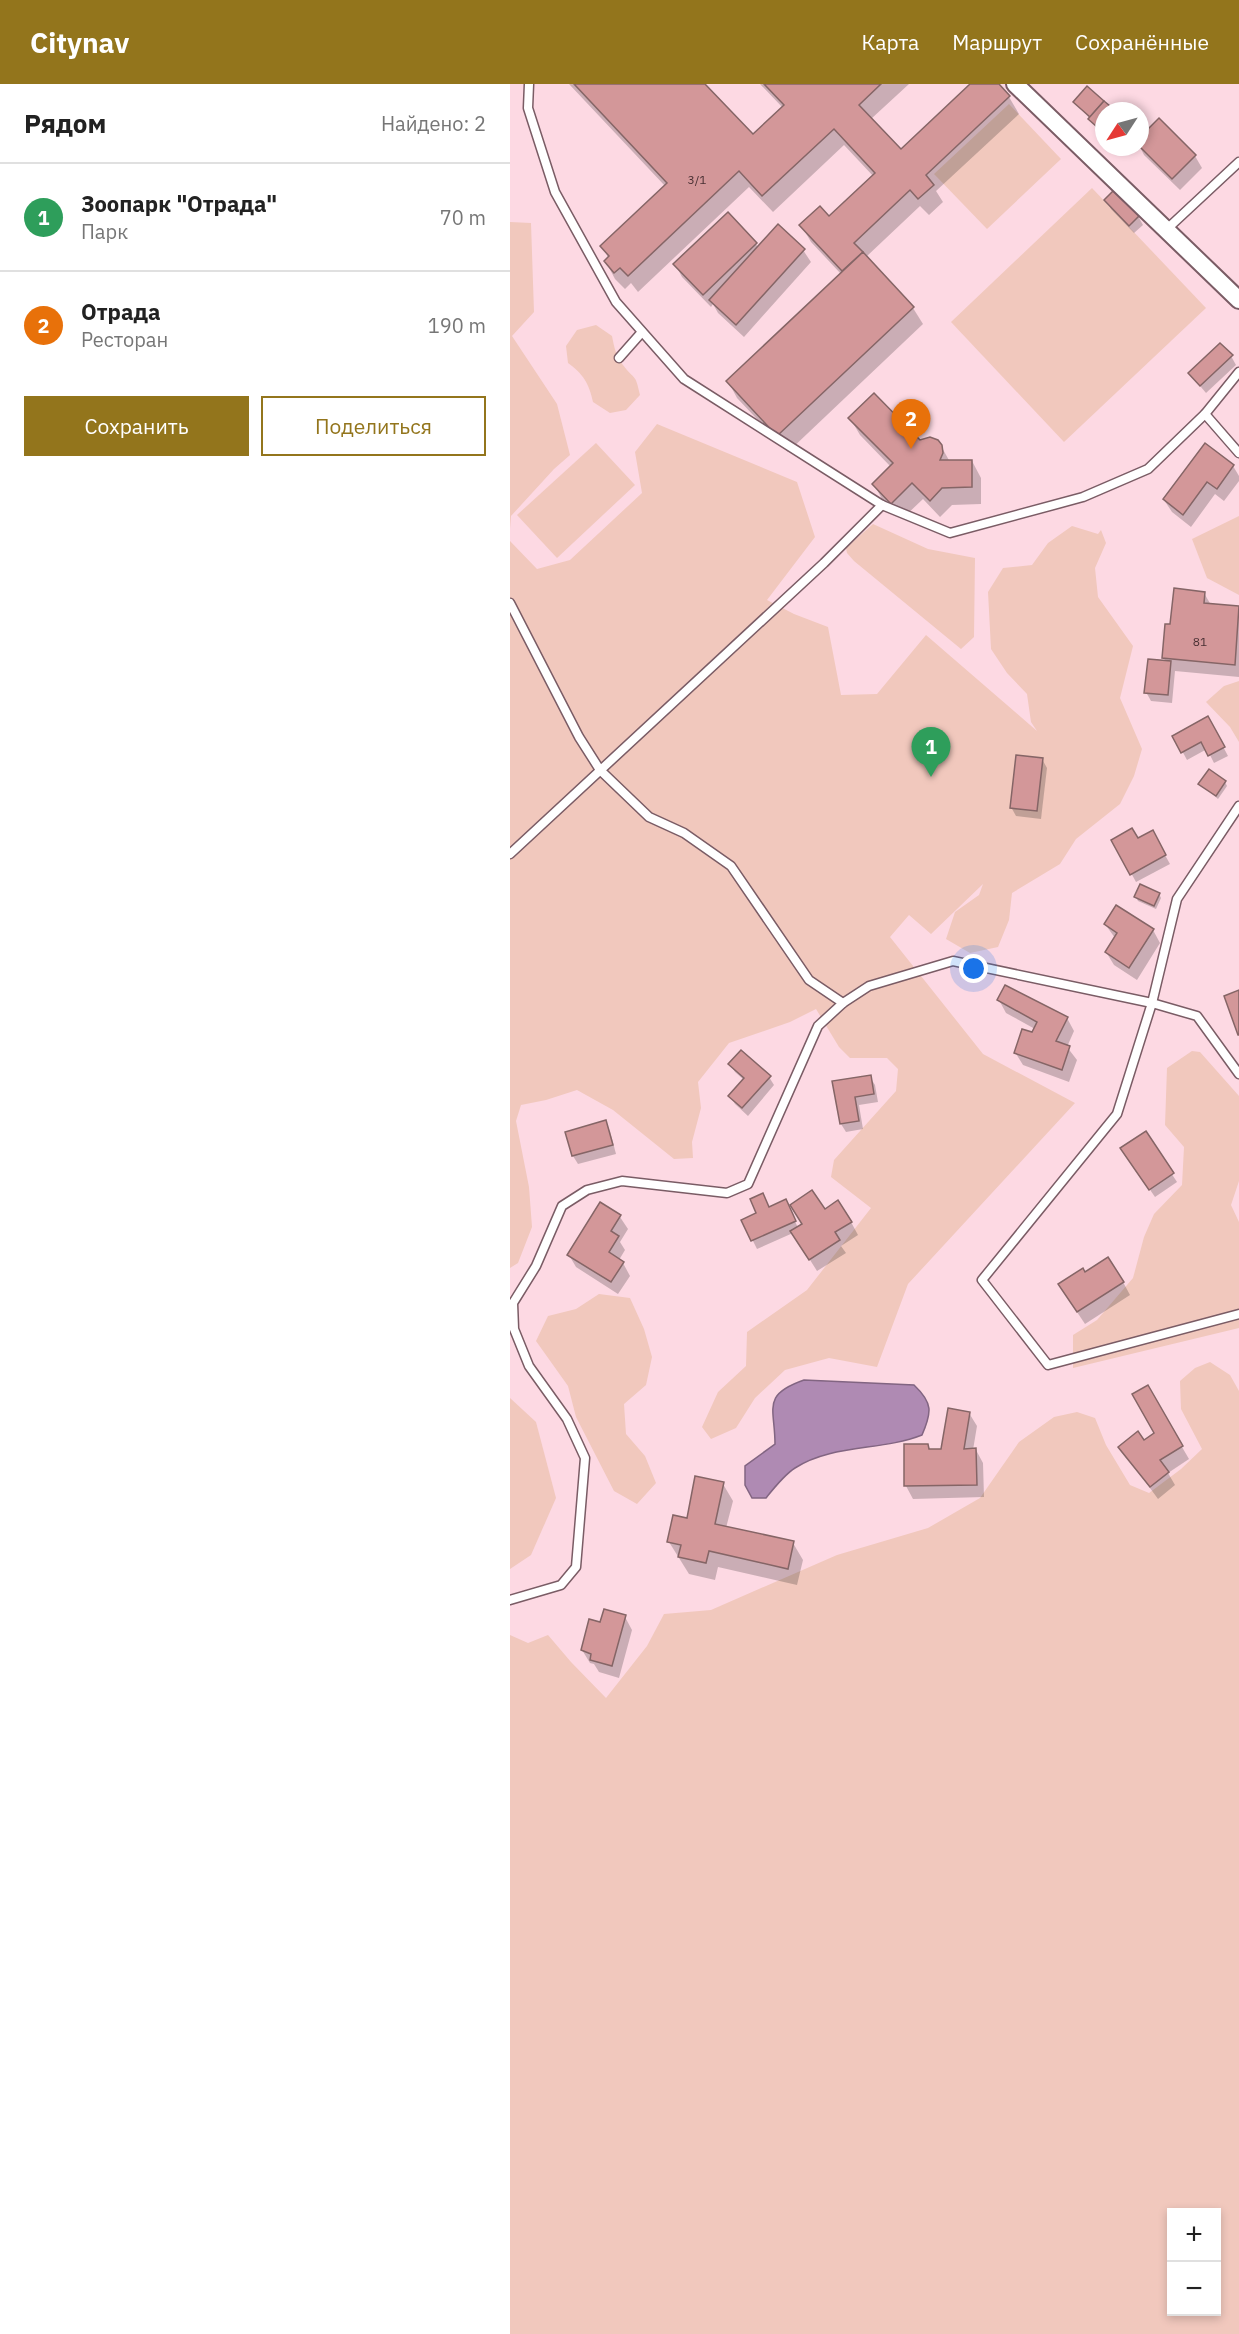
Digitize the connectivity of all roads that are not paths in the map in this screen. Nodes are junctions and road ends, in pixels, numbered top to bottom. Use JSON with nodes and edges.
{"nodes":[{"id":1,"x":529,"y":84,"type":"edge"},
{"id":2,"x":1014,"y":84,"type":"edge"},
{"id":3,"x":1239,"y":162,"type":"edge"},
{"id":4,"x":1167,"y":229,"type":"junction"},
{"id":5,"x":1239,"y":300,"type":"edge"},
{"id":6,"x":642,"y":332,"type":"junction"},
{"id":7,"x":619,"y":358,"type":"dead end"},
{"id":8,"x":1239,"y":372,"type":"edge"},
{"id":9,"x":1205,"y":414,"type":"junction"},
{"id":10,"x":1239,"y":453,"type":"edge"},
{"id":11,"x":882,"y":505,"type":"junction"},
{"id":12,"x":510,"y":603,"type":"edge"},
{"id":13,"x":600,"y":770,"type":"junction"},
{"id":14,"x":1239,"y":807,"type":"edge"},
{"id":15,"x":510,"y":854,"type":"edge"},
{"id":16,"x":843,"y":1003,"type":"junction"},
{"id":17,"x":1152,"y":1003,"type":"junction"},
{"id":18,"x":1239,"y":1074,"type":"edge"},
{"id":19,"x":1239,"y":1314,"type":"edge"},
{"id":20,"x":510,"y":1600,"type":"edge"}],
"edges":[{"from":1,"to":6,"type":"lane"},
{"from":2,"to":4,"type":"street"},
{"from":3,"to":4,"type":"lane"},
{"from":4,"to":5,"type":"street"},
{"from":6,"to":7,"type":"lane"},
{"from":6,"to":11,"type":"lane"},
{"from":8,"to":9,"type":"lane"},
{"from":9,"to":10,"type":"lane"},
{"from":9,"to":11,"type":"lane"},
{"from":11,"to":13,"type":"lane"},
{"from":12,"to":13,"type":"lane"},
{"from":13,"to":15,"type":"lane"},
{"from":13,"to":16,"type":"lane"},
{"from":14,"to":17,"type":"lane"},
{"from":16,"to":17,"type":"lane"},
{"from":16,"to":20,"type":"lane"},
{"from":17,"to":18,"type":"lane"},
{"from":17,"to":19,"type":"lane"}]}
